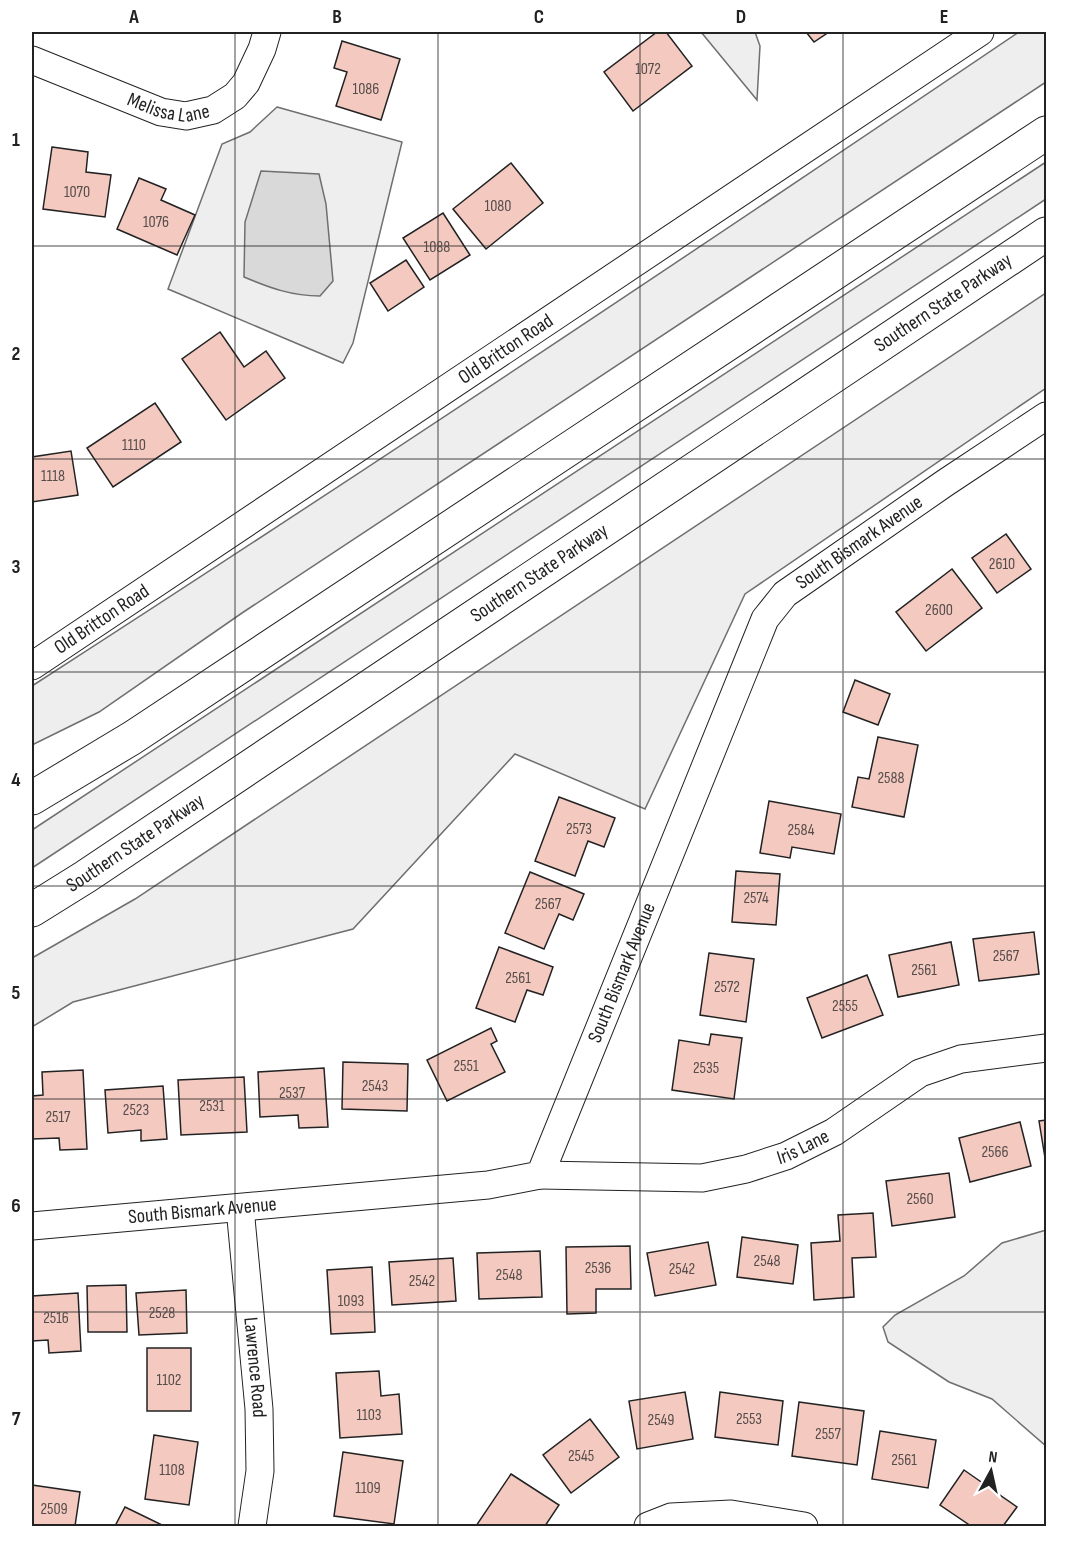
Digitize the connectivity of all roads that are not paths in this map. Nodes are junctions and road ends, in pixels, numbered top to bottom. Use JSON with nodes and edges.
{"nodes":[{"id":1,"x":267,"y":32,"type":"edge"},
{"id":2,"x":980,"y":32,"type":"edge"},
{"id":3,"x":32,"y":60,"type":"edge"},
{"id":4,"x":1047,"y":133,"type":"edge"},
{"id":5,"x":1047,"y":234,"type":"edge"},
{"id":6,"x":1047,"y":416,"type":"edge"},
{"id":7,"x":32,"y":666,"type":"edge"},
{"id":8,"x":32,"y":798,"type":"edge"},
{"id":9,"x":32,"y":910,"type":"edge"},
{"id":10,"x":1047,"y":1048,"type":"edge"},
{"id":11,"x":540,"y":1175,"type":"junction"},
{"id":12,"x":240,"y":1208,"type":"junction"},
{"id":13,"x":32,"y":1226,"type":"edge"},
{"id":14,"x":252,"y":1527,"type":"edge"},
{"id":15,"x":648,"y":1527,"type":"edge"},
{"id":16,"x":804,"y":1527,"type":"edge"}],
"edges":[{"from":1,"to":3,"type":"street","name":"Melissa Lane"},
{"from":2,"to":7,"type":"street","name":"Old Britton Road"},
{"from":4,"to":8,"type":"highway"},
{"from":5,"to":9,"type":"highway","name":"Southern State Parkway"},
{"from":6,"to":11,"type":"street","name":"South Bismark Avenue"},
{"from":10,"to":11,"type":"street","name":"Iris Lane"},
{"from":11,"to":12,"type":"street","name":"South Bismark Avenue"},
{"from":12,"to":13,"type":"street","name":"South Bismark Avenue"},
{"from":12,"to":14,"type":"street","name":"Lawrence Road"},
{"from":15,"to":16,"type":"street"}]}
